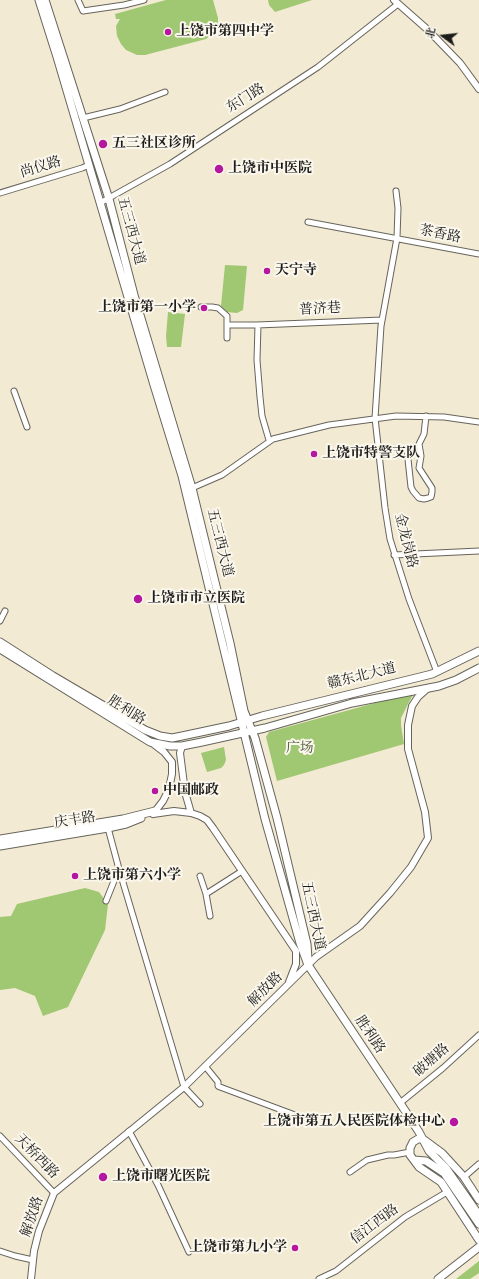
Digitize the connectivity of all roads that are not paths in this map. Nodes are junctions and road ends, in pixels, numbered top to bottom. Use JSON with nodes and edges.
{"nodes":[{"id":1,"x":39,"y":0,"type":"edge"},
{"id":2,"x":45,"y":0,"type":"edge"},
{"id":3,"x":78,"y":0,"type":"edge"},
{"id":4,"x":144,"y":0,"type":"edge"},
{"id":5,"x":396,"y":2,"type":"edge"},
{"id":6,"x":479,"y":89,"type":"edge"},
{"id":7,"x":165,"y":92,"type":"dead end"},
{"id":8,"x":83,"y":118,"type":"junction"},
{"id":9,"x":89,"y":165,"type":"junction"},
{"id":10,"x":396,"y":191,"type":"dead end"},
{"id":11,"x":0,"y":193,"type":"edge"},
{"id":12,"x":109,"y":199,"type":"junction"},
{"id":13,"x":100,"y":203,"type":"junction"},
{"id":14,"x":308,"y":222,"type":"dead end"},
{"id":15,"x":397,"y":238,"type":"junction"},
{"id":16,"x":479,"y":254,"type":"edge"},
{"id":17,"x":200,"y":307,"type":"dead end"},
{"id":18,"x":382,"y":320,"type":"junction"},
{"id":19,"x":228,"y":325,"type":"junction"},
{"id":20,"x":258,"y":325,"type":"junction"},
{"id":21,"x":227,"y":338,"type":"dead end"},
{"id":22,"x":14,"y":391,"type":"dead end"},
{"id":23,"x":426,"y":416,"type":"junction"},
{"id":24,"x":375,"y":418,"type":"junction"},
{"id":25,"x":479,"y":422,"type":"edge"},
{"id":26,"x":27,"y":427,"type":"dead end"},
{"id":27,"x":270,"y":440,"type":"junction"},
{"id":28,"x":407,"y":450,"type":"dead end"},
{"id":29,"x":192,"y":488,"type":"junction"},
{"id":30,"x":479,"y":551,"type":"edge"},
{"id":31,"x":394,"y":555,"type":"junction"},
{"id":32,"x":5,"y":611,"type":"dead end"},
{"id":33,"x":0,"y":621,"type":"edge"},
{"id":34,"x":0,"y":642,"type":"edge"},
{"id":35,"x":0,"y":649,"type":"edge"},
{"id":36,"x":479,"y":651,"type":"edge"},
{"id":37,"x":479,"y":668,"type":"edge"},
{"id":38,"x":437,"y":672,"type":"junction"},
{"id":39,"x":428,"y":688,"type":"junction"},
{"id":40,"x":245,"y":721,"type":"junction"},
{"id":41,"x":252,"y":730,"type":"junction"},
{"id":42,"x":243,"y":732,"type":"junction"},
{"id":43,"x":150,"y":742,"type":"junction"},
{"id":44,"x":182,"y":746,"type":"junction"},
{"id":45,"x":154,"y":813,"type":"junction"},
{"id":46,"x":191,"y":813,"type":"junction"},
{"id":47,"x":108,"y":828,"type":"junction"},
{"id":48,"x":0,"y":839,"type":"edge"},
{"id":49,"x":0,"y":846,"type":"edge"},
{"id":50,"x":242,"y":870,"type":"junction"},
{"id":51,"x":200,"y":876,"type":"dead end"},
{"id":52,"x":114,"y":881,"type":"dead end"},
{"id":53,"x":206,"y":894,"type":"junction"},
{"id":54,"x":106,"y":902,"type":"dead end"},
{"id":55,"x":210,"y":916,"type":"dead end"},
{"id":56,"x":308,"y":965,"type":"junction"},
{"id":57,"x":288,"y":985,"type":"junction"},
{"id":58,"x":479,"y":1035,"type":"edge"},
{"id":59,"x":205,"y":1066,"type":"junction"},
{"id":60,"x":184,"y":1087,"type":"junction"},
{"id":61,"x":400,"y":1103,"type":"junction"},
{"id":62,"x":200,"y":1104,"type":"dead end"},
{"id":63,"x":303,"y":1118,"type":"dead end"},
{"id":64,"x":410,"y":1119,"type":"junction"},
{"id":65,"x":129,"y":1132,"type":"junction"},
{"id":66,"x":0,"y":1136,"type":"edge"},
{"id":67,"x":423,"y":1139,"type":"junction"},
{"id":68,"x":414,"y":1142,"type":"junction"},
{"id":69,"x":410,"y":1152,"type":"junction"},
{"id":70,"x":414,"y":1160,"type":"junction"},
{"id":71,"x":433,"y":1160,"type":"junction"},
{"id":72,"x":479,"y":1164,"type":"edge"},
{"id":73,"x":350,"y":1172,"type":"dead end"},
{"id":74,"x":464,"y":1177,"type":"junction"},
{"id":75,"x":447,"y":1192,"type":"junction"},
{"id":76,"x":54,"y":1193,"type":"junction"},
{"id":77,"x":479,"y":1200,"type":"edge"},
{"id":78,"x":479,"y":1214,"type":"edge"},
{"id":79,"x":479,"y":1224,"type":"edge"},
{"id":80,"x":476,"y":1230,"type":"edge"},
{"id":81,"x":479,"y":1240,"type":"edge"},
{"id":82,"x":479,"y":1246,"type":"edge"},
{"id":83,"x":0,"y":1251,"type":"edge"},
{"id":84,"x":188,"y":1252,"type":"dead end"},
{"id":85,"x":479,"y":1252,"type":"edge"},
{"id":86,"x":33,"y":1260,"type":"junction"},
{"id":87,"x":31,"y":1279,"type":"edge"},
{"id":88,"x":319,"y":1279,"type":"edge"},
{"id":89,"x":438,"y":1279,"type":"edge"},
{"id":90,"x":445,"y":1279,"type":"edge"}],
"edges":[{"from":1,"to":9,"type":"main road","name":"五三西大道"},
{"from":2,"to":8,"type":"main road","name":"五三西大道"},
{"from":3,"to":4,"type":"street"},
{"from":5,"to":6,"type":"street"},
{"from":5,"to":12,"type":"street","name":"东门路"},
{"from":7,"to":8,"type":"street"},
{"from":8,"to":12,"type":"main road","name":"五三西大道"},
{"from":9,"to":11,"type":"street","name":"尚仪路"},
{"from":9,"to":13,"type":"main road","name":"五三西大道"},
{"from":10,"to":15,"type":"street","name":"金龙岗路"},
{"from":12,"to":13,"type":"street","name":"东门路"},
{"from":12,"to":29,"type":"main road","name":"五三西大道"},
{"from":13,"to":40,"type":"main road","name":"五三西大道"},
{"from":14,"to":15,"type":"street","name":"茶香路"},
{"from":15,"to":16,"type":"street","name":"茶香路"},
{"from":15,"to":18,"type":"street","name":"金龙岗路"},
{"from":17,"to":19,"type":"street"},
{"from":18,"to":20,"type":"street","name":"普济巷"},
{"from":18,"to":24,"type":"street","name":"金龙岗路"},
{"from":19,"to":20,"type":"street","name":"普济巷"},
{"from":19,"to":21,"type":"street"},
{"from":20,"to":27,"type":"street"},
{"from":22,"to":26,"type":"street"},
{"from":23,"to":24,"type":"street"},
{"from":23,"to":25,"type":"street"},
{"from":23,"to":28,"type":"street"},
{"from":24,"to":27,"type":"street"},
{"from":24,"to":31,"type":"street","name":"金龙岗路"},
{"from":27,"to":29,"type":"street"},
{"from":29,"to":40,"type":"main road","name":"五三西大道"},
{"from":30,"to":31,"type":"street"},
{"from":31,"to":38,"type":"street","name":"金龙岗路"},
{"from":32,"to":33,"type":"street"},
{"from":34,"to":40,"type":"main road","name":"胜利路"},
{"from":35,"to":43,"type":"main road","name":"胜利路"},
{"from":36,"to":38,"type":"main road","name":"赣东北大道"},
{"from":37,"to":39,"type":"main road","name":"胜利路"},
{"from":38,"to":40,"type":"main road","name":"赣东北大道"},
{"from":39,"to":41,"type":"main road","name":"胜利路"},
{"from":39,"to":56,"type":"street","name":"解放路"},
{"from":40,"to":41,"type":"main road","name":"五三西大道"},
{"from":40,"to":42,"type":"main road","name":"五三西大道"},
{"from":41,"to":42,"type":"main road","name":"胜利路"},
{"from":41,"to":56,"type":"main road","name":"五三西大道"},
{"from":42,"to":44,"type":"main road","name":"胜利路"},
{"from":42,"to":56,"type":"main road","name":"五三西大道"},
{"from":43,"to":44,"type":"main road","name":"胜利路"},
{"from":43,"to":45,"type":"street"},
{"from":44,"to":46,"type":"street"},
{"from":45,"to":46,"type":"street"},
{"from":45,"to":47,"type":"main road","name":"庆丰路"},
{"from":45,"to":48,"type":"main road"},
{"from":46,"to":50,"type":"street"},
{"from":47,"to":49,"type":"main road","name":"庆丰路"},
{"from":47,"to":60,"type":"street"},
{"from":50,"to":53,"type":"street"},
{"from":50,"to":57,"type":"street"},
{"from":51,"to":53,"type":"street"},
{"from":52,"to":54,"type":"street"},
{"from":53,"to":55,"type":"street"},
{"from":56,"to":57,"type":"street","name":"解放路"},
{"from":56,"to":61,"type":"main road","name":"胜利路"},
{"from":57,"to":59,"type":"street","name":"解放路"},
{"from":58,"to":61,"type":"street","name":"破塘路"},
{"from":59,"to":60,"type":"street","name":"解放路"},
{"from":59,"to":63,"type":"street"},
{"from":60,"to":62,"type":"street"},
{"from":60,"to":65,"type":"street","name":"解放路"},
{"from":61,"to":64,"type":"main road","name":"胜利路"},
{"from":64,"to":67,"type":"main road","name":"胜利路"},
{"from":64,"to":68,"type":"main road"},
{"from":65,"to":76,"type":"street","name":"解放路"},
{"from":65,"to":84,"type":"street"},
{"from":66,"to":76,"type":"street","name":"天桥西路"},
{"from":67,"to":68,"type":"main road"},
{"from":67,"to":71,"type":"main road","name":"胜利路"},
{"from":67,"to":74,"type":"main road"},
{"from":68,"to":69,"type":"main road"},
{"from":69,"to":70,"type":"main road"},
{"from":69,"to":73,"type":"street"},
{"from":70,"to":71,"type":"main road"},
{"from":70,"to":75,"type":"main road"},
{"from":71,"to":78,"type":"main road"},
{"from":71,"to":79,"type":"main road"},
{"from":72,"to":74,"type":"street"},
{"from":74,"to":77,"type":"main road"},
{"from":75,"to":80,"type":"main road"},
{"from":75,"to":88,"type":"street","name":"信江西路"},
{"from":76,"to":86,"type":"street","name":"解放路"},
{"from":80,"to":81,"type":"main road"},
{"from":82,"to":89,"type":"main road"},
{"from":83,"to":86,"type":"street"},
{"from":85,"to":90,"type":"main road"},
{"from":86,"to":87,"type":"street","name":"解放路"}]}
